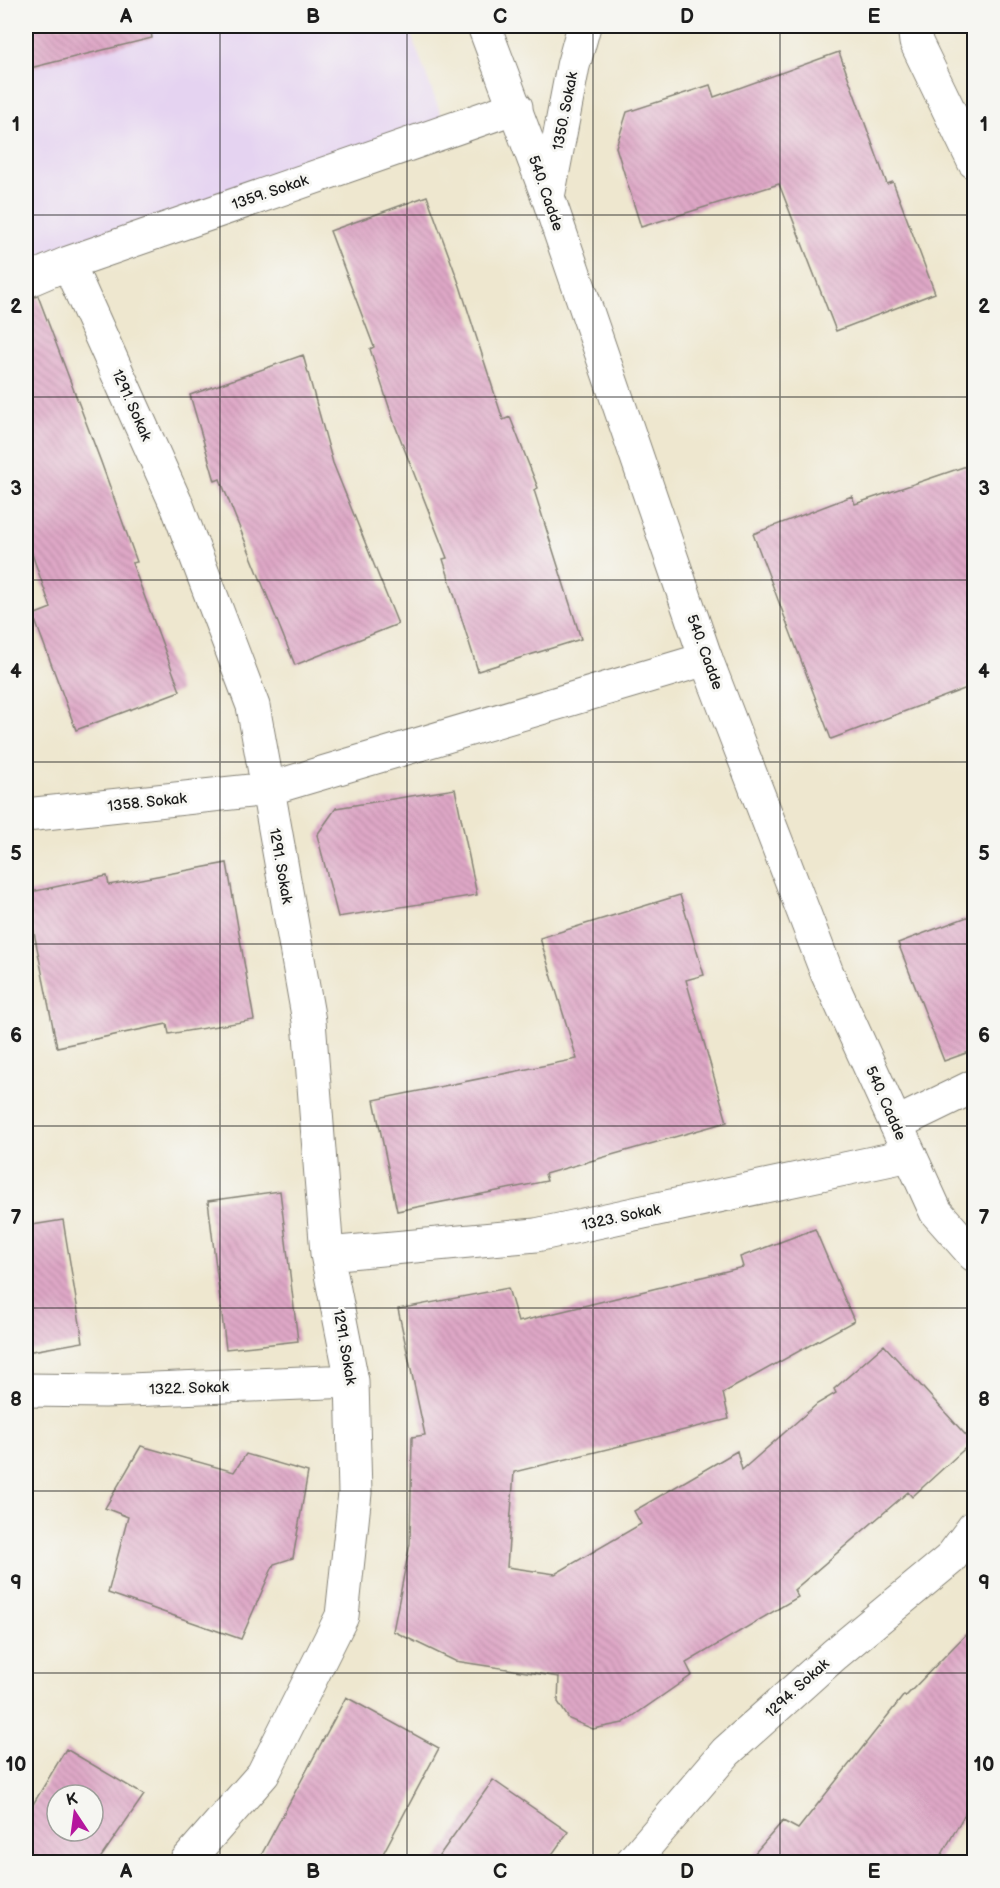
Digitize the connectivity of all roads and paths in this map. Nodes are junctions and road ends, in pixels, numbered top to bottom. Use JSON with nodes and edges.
{"nodes":[{"id":1,"x":484,"y":26,"type":"edge"},
{"id":2,"x":584,"y":26,"type":"edge"},
{"id":3,"x":914,"y":26,"type":"edge"},
{"id":4,"x":516,"y":107,"type":"junction"},
{"id":5,"x":975,"y":162,"type":"edge"},
{"id":6,"x":548,"y":197,"type":"junction"},
{"id":7,"x":68,"y":262,"type":"junction"},
{"id":8,"x":26,"y":281,"type":"edge"},
{"id":9,"x":706,"y":658,"type":"junction"},
{"id":10,"x":268,"y":789,"type":"junction"},
{"id":11,"x":26,"y":815,"type":"edge"},
{"id":12,"x":975,"y":1086,"type":"edge"},
{"id":13,"x":896,"y":1124,"type":"junction"},
{"id":14,"x":910,"y":1155,"type":"junction"},
{"id":15,"x":327,"y":1254,"type":"junction"},
{"id":16,"x":975,"y":1256,"type":"edge"},
{"id":17,"x":352,"y":1381,"type":"junction"},
{"id":18,"x":26,"y":1390,"type":"edge"},
{"id":19,"x":975,"y":1527,"type":"edge"},
{"id":20,"x":186,"y":1863,"type":"edge"},
{"id":21,"x":632,"y":1863,"type":"edge"}],
"edges":[{"from":1,"to":4,"type":"street","name":"540. Cadde"},
{"from":2,"to":6,"type":"street","name":"1350. Sokak"},
{"from":3,"to":5,"type":"street"},
{"from":4,"to":6,"type":"street","name":"540. Cadde"},
{"from":4,"to":7,"type":"street","name":"1359. Sokak"},
{"from":6,"to":9,"type":"street","name":"540. Cadde"},
{"from":7,"to":8,"type":"street","name":"1359. Sokak"},
{"from":7,"to":10,"type":"street","name":"1291. Sokak"},
{"from":9,"to":10,"type":"street"},
{"from":9,"to":13,"type":"street","name":"540. Cadde"},
{"from":10,"to":11,"type":"street","name":"1358. Sokak"},
{"from":10,"to":15,"type":"street","name":"1291. Sokak"},
{"from":12,"to":13,"type":"street"},
{"from":13,"to":14,"type":"street","name":"540. Cadde"},
{"from":14,"to":15,"type":"street","name":"1323. Sokak"},
{"from":14,"to":16,"type":"street","name":"540. Cadde"},
{"from":15,"to":17,"type":"street","name":"1291. Sokak"},
{"from":17,"to":18,"type":"street","name":"1322. Sokak"},
{"from":17,"to":20,"type":"street","name":"1291. Sokak"},
{"from":19,"to":21,"type":"street","name":"1294. Sokak"}]}
